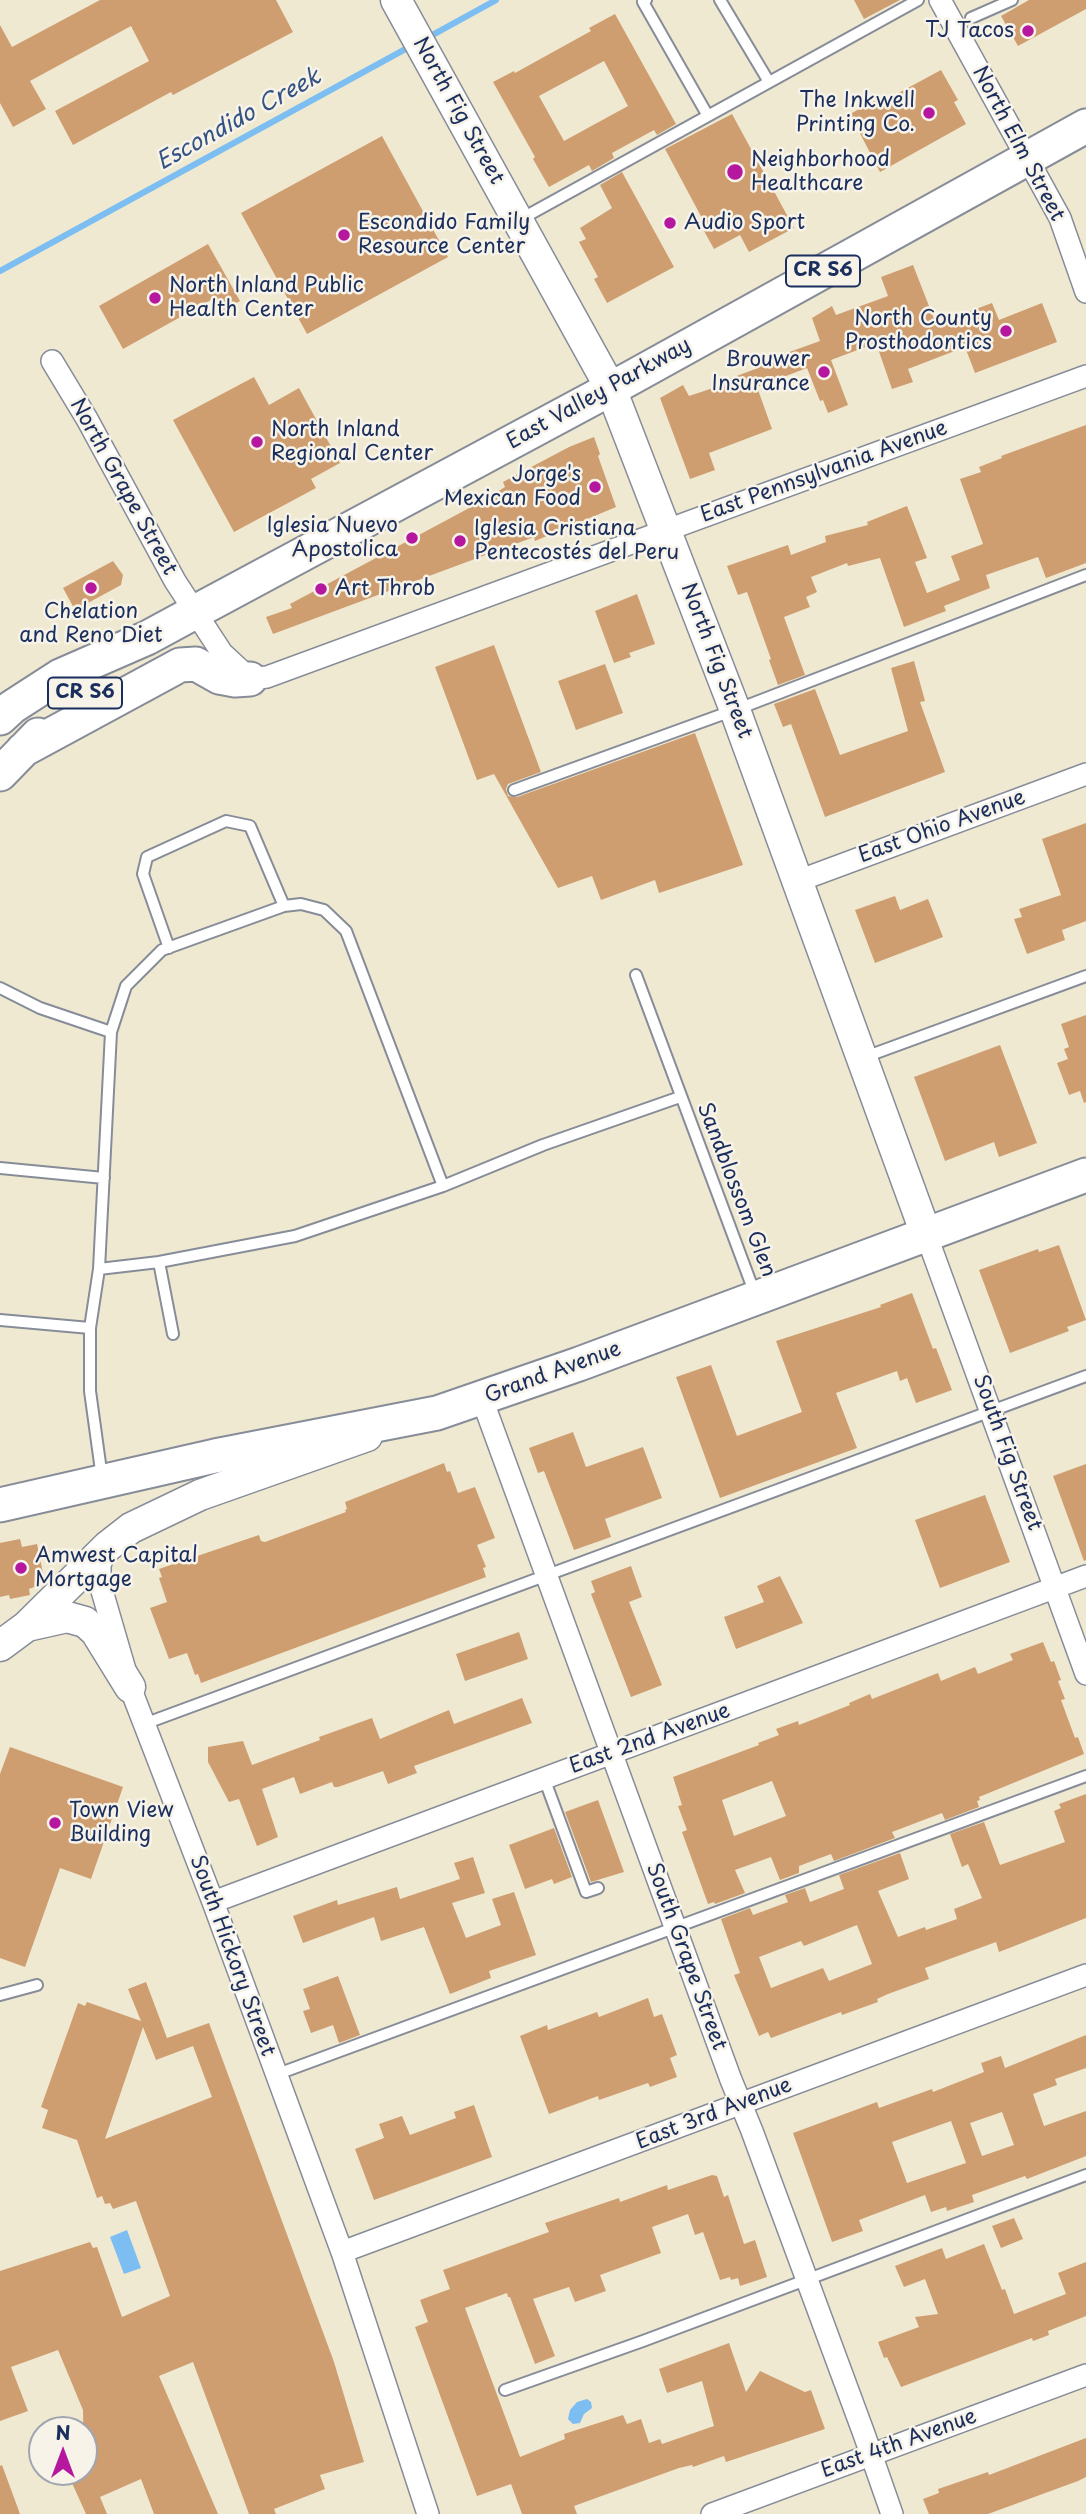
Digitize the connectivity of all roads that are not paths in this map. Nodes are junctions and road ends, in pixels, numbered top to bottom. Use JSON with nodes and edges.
{"nodes":[{"id":1,"x":646,"y":0,"type":"edge"},
{"id":2,"x":720,"y":0,"type":"edge"},
{"id":3,"x":918,"y":0,"type":"edge"},
{"id":4,"x":940,"y":0,"type":"edge"},
{"id":5,"x":1012,"y":0,"type":"edge"},
{"id":6,"x":398,"y":4,"type":"edge"},
{"id":7,"x":971,"y":18,"type":"dead end"},
{"id":8,"x":769,"y":82,"type":"junction"},
{"id":9,"x":708,"y":116,"type":"junction"},
{"id":10,"x":1086,"y":125,"type":"edge"},
{"id":11,"x":1027,"y":158,"type":"junction"},
{"id":12,"x":518,"y":220,"type":"junction"},
{"id":13,"x":1086,"y":292,"type":"edge"},
{"id":14,"x":52,"y":361,"type":"dead end"},
{"id":15,"x":1086,"y":376,"type":"edge"},
{"id":16,"x":611,"y":389,"type":"junction"},
{"id":17,"x":667,"y":530,"type":"junction"},
{"id":18,"x":1086,"y":575,"type":"edge"},
{"id":19,"x":195,"y":612,"type":"junction"},
{"id":20,"x":147,"y":638,"type":"junction"},
{"id":21,"x":250,"y":679,"type":"junction"},
{"id":22,"x":43,"y":686,"type":"junction"},
{"id":23,"x":0,"y":705,"type":"edge"},
{"id":24,"x":735,"y":710,"type":"junction"},
{"id":25,"x":0,"y":718,"type":"edge"},
{"id":26,"x":23,"y":750,"type":"junction"},
{"id":27,"x":0,"y":774,"type":"edge"},
{"id":28,"x":1086,"y":774,"type":"edge"},
{"id":29,"x":514,"y":790,"type":"dead end"},
{"id":30,"x":797,"y":881,"type":"junction"},
{"id":31,"x":284,"y":906,"type":"junction"},
{"id":32,"x":169,"y":948,"type":"junction"},
{"id":33,"x":636,"y":975,"type":"dead end"},
{"id":34,"x":1086,"y":975,"type":"edge"},
{"id":35,"x":0,"y":988,"type":"edge"},
{"id":36,"x":111,"y":1032,"type":"junction"},
{"id":37,"x":861,"y":1059,"type":"junction"},
{"id":38,"x":680,"y":1097,"type":"junction"},
{"id":39,"x":0,"y":1168,"type":"edge"},
{"id":40,"x":1086,"y":1175,"type":"edge"},
{"id":41,"x":104,"y":1178,"type":"junction"},
{"id":42,"x":443,"y":1186,"type":"junction"},
{"id":43,"x":926,"y":1234,"type":"junction"},
{"id":44,"x":159,"y":1262,"type":"junction"},
{"id":45,"x":99,"y":1269,"type":"junction"},
{"id":46,"x":756,"y":1297,"type":"junction"},
{"id":47,"x":0,"y":1320,"type":"edge"},
{"id":48,"x":90,"y":1328,"type":"junction"},
{"id":49,"x":173,"y":1334,"type":"dead end"},
{"id":50,"x":1086,"y":1376,"type":"edge"},
{"id":51,"x":482,"y":1399,"type":"junction"},
{"id":52,"x":992,"y":1409,"type":"junction"},
{"id":53,"x":407,"y":1420,"type":"junction"},
{"id":54,"x":103,"y":1481,"type":"junction"},
{"id":55,"x":0,"y":1505,"type":"edge"},
{"id":56,"x":108,"y":1546,"type":"junction"},
{"id":57,"x":546,"y":1574,"type":"junction"},
{"id":58,"x":1086,"y":1576,"type":"edge"},
{"id":59,"x":1055,"y":1588,"type":"junction"},
{"id":60,"x":26,"y":1626,"type":"junction"},
{"id":61,"x":0,"y":1646,"type":"edge"},
{"id":62,"x":1086,"y":1674,"type":"edge"},
{"id":63,"x":130,"y":1687,"type":"junction"},
{"id":64,"x":144,"y":1724,"type":"junction"},
{"id":65,"x":612,"y":1753,"type":"junction"},
{"id":66,"x":1086,"y":1776,"type":"edge"},
{"id":67,"x":544,"y":1778,"type":"junction"},
{"id":68,"x":598,"y":1888,"type":"dead end"},
{"id":69,"x":213,"y":1902,"type":"junction"},
{"id":70,"x":676,"y":1928,"type":"junction"},
{"id":71,"x":1086,"y":1975,"type":"edge"},
{"id":72,"x":37,"y":1985,"type":"dead end"},
{"id":73,"x":0,"y":1995,"type":"edge"},
{"id":74,"x":275,"y":2075,"type":"junction"},
{"id":75,"x":741,"y":2104,"type":"junction"},
{"id":76,"x":1086,"y":2175,"type":"edge"},
{"id":77,"x":342,"y":2252,"type":"junction"},
{"id":78,"x":807,"y":2279,"type":"junction"},
{"id":79,"x":1086,"y":2375,"type":"edge"},
{"id":80,"x":505,"y":2390,"type":"dead end"},
{"id":81,"x":871,"y":2455,"type":"junction"},
{"id":82,"x":428,"y":2514,"type":"edge"},
{"id":83,"x":712,"y":2514,"type":"edge"},
{"id":84,"x":892,"y":2514,"type":"edge"}],
"edges":[{"from":1,"to":9,"type":"lane"},
{"from":2,"to":8,"type":"lane"},
{"from":3,"to":8,"type":"lane"},
{"from":4,"to":11,"type":"street","name":"North Elm Street"},
{"from":5,"to":7,"type":"lane"},
{"from":6,"to":12,"type":"street","name":"North Fig Street"},
{"from":8,"to":9,"type":"lane"},
{"from":9,"to":12,"type":"lane"},
{"from":10,"to":11,"type":"main road","name":"East Valley Parkway","number":"CR S6"},
{"from":11,"to":13,"type":"street","name":"North Elm Street"},
{"from":11,"to":16,"type":"main road","name":"East Valley Parkway","number":"CR S6"},
{"from":12,"to":16,"type":"street","name":"North Fig Street"},
{"from":14,"to":19,"type":"street","name":"North Grape Street"},
{"from":15,"to":17,"type":"street","name":"East Pennsylvania Avenue"},
{"from":16,"to":17,"type":"street","name":"North Fig Street"},
{"from":16,"to":19,"type":"main road","name":"East Valley Parkway","number":"CR S6"},
{"from":17,"to":21,"type":"street","name":"East Pennsylvania Avenue"},
{"from":17,"to":24,"type":"street","name":"North Fig Street"},
{"from":18,"to":24,"type":"lane"},
{"from":19,"to":20,"type":"main road","name":"East Valley Parkway","number":"CR S6"},
{"from":19,"to":21,"type":"street"},
{"from":20,"to":22,"type":"main road","name":"East Valley Parkway","number":"CR S6"},
{"from":20,"to":26,"type":"main road","name":"East Valley Parkway","number":"CR S6"},
{"from":21,"to":26,"type":"main road"},
{"from":22,"to":23,"type":"main road"},
{"from":22,"to":25,"type":"main road","name":"East Valley Parkway","number":"CR S6"},
{"from":24,"to":29,"type":"lane"},
{"from":24,"to":30,"type":"street","name":"North Fig Street"},
{"from":26,"to":27,"type":"main road","name":"East Valley Parkway","number":"CR S6"},
{"from":28,"to":30,"type":"street","name":"East Ohio Avenue"},
{"from":30,"to":37,"type":"street","name":"North Fig Street"},
{"from":31,"to":32,"type":"lane"},
{"from":31,"to":32,"type":"lane"},
{"from":31,"to":42,"type":"lane"},
{"from":32,"to":36,"type":"lane"},
{"from":33,"to":38,"type":"lane","name":"Sandblossom Glen"},
{"from":34,"to":37,"type":"lane"},
{"from":35,"to":36,"type":"lane"},
{"from":36,"to":41,"type":"lane"},
{"from":37,"to":43,"type":"street","name":"North Fig Street"},
{"from":38,"to":42,"type":"lane"},
{"from":38,"to":46,"type":"lane","name":"Sandblossom Glen"},
{"from":39,"to":41,"type":"lane"},
{"from":40,"to":43,"type":"main road","name":"Grand Avenue"},
{"from":41,"to":45,"type":"lane"},
{"from":42,"to":44,"type":"lane"},
{"from":43,"to":46,"type":"main road","name":"Grand Avenue"},
{"from":43,"to":52,"type":"street","name":"South Fig Street"},
{"from":44,"to":45,"type":"lane"},
{"from":44,"to":49,"type":"lane"},
{"from":45,"to":48,"type":"lane"},
{"from":46,"to":51,"type":"main road","name":"Grand Avenue"},
{"from":47,"to":48,"type":"lane"},
{"from":48,"to":54,"type":"lane"},
{"from":50,"to":52,"type":"lane"},
{"from":51,"to":53,"type":"main road","name":"Grand Avenue"},
{"from":51,"to":57,"type":"street","name":"South Grape Street"},
{"from":52,"to":57,"type":"lane"},
{"from":52,"to":59,"type":"street","name":"South Fig Street"},
{"from":53,"to":54,"type":"main road","name":"Grand Avenue"},
{"from":53,"to":56,"type":"street"},
{"from":54,"to":55,"type":"main road","name":"Grand Avenue"},
{"from":56,"to":60,"type":"street"},
{"from":56,"to":63,"type":"street","name":"South Hickory Street"},
{"from":57,"to":64,"type":"lane"},
{"from":57,"to":65,"type":"street","name":"South Grape Street"},
{"from":58,"to":59,"type":"street","name":"East 2nd Avenue"},
{"from":59,"to":62,"type":"street","name":"South Fig Street"},
{"from":59,"to":65,"type":"street","name":"East 2nd Avenue"},
{"from":60,"to":61,"type":"street"},
{"from":60,"to":63,"type":"street"},
{"from":63,"to":64,"type":"street","name":"South Hickory Street"},
{"from":64,"to":69,"type":"street","name":"South Hickory Street"},
{"from":65,"to":67,"type":"street","name":"East 2nd Avenue"},
{"from":65,"to":70,"type":"street","name":"South Grape Street"},
{"from":66,"to":70,"type":"lane"},
{"from":67,"to":68,"type":"lane"},
{"from":67,"to":69,"type":"street","name":"East 2nd Avenue"},
{"from":69,"to":74,"type":"street","name":"South Hickory Street"},
{"from":70,"to":74,"type":"lane"},
{"from":70,"to":75,"type":"street","name":"South Grape Street"},
{"from":71,"to":75,"type":"street","name":"East 3rd Avenue"},
{"from":72,"to":73,"type":"lane"},
{"from":74,"to":77,"type":"street","name":"South Hickory Street"},
{"from":75,"to":77,"type":"street","name":"East 3rd Avenue"},
{"from":75,"to":78,"type":"street","name":"South Grape Street"},
{"from":76,"to":78,"type":"lane"},
{"from":77,"to":82,"type":"street","name":"South Hickory Street"},
{"from":78,"to":80,"type":"lane"},
{"from":78,"to":81,"type":"street","name":"South Grape Street"},
{"from":79,"to":81,"type":"street","name":"East 4th Avenue"},
{"from":81,"to":83,"type":"street","name":"East 4th Avenue"},
{"from":81,"to":84,"type":"street","name":"South Grape Street"}]}
